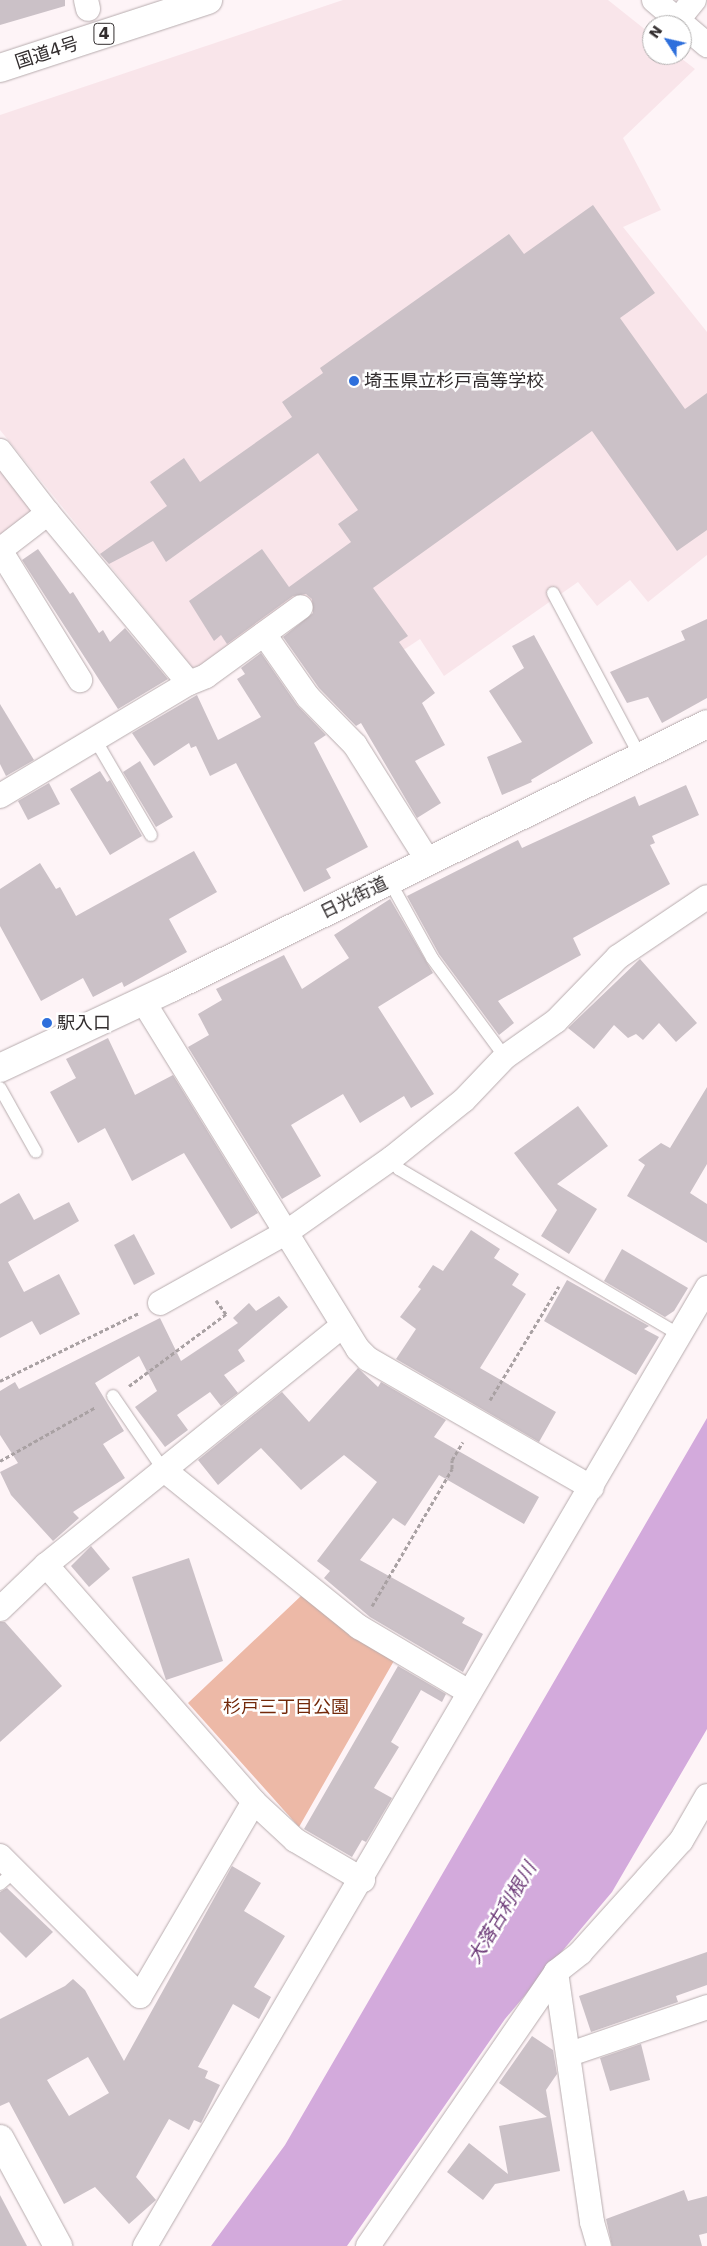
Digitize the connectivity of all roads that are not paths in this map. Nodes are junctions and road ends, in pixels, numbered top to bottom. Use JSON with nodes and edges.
{"nodes":[{"id":1,"x":208,"y":0,"type":"edge"},
{"id":2,"x":654,"y":0,"type":"edge"},
{"id":3,"x":694,"y":0,"type":"edge"},
{"id":4,"x":670,"y":15,"type":"edge"},
{"id":5,"x":682,"y":15,"type":"edge"},
{"id":6,"x":692,"y":33,"type":"edge"},
{"id":7,"x":707,"y":45,"type":"edge"},
{"id":8,"x":0,"y":68,"type":"edge"},
{"id":9,"x":0,"y":451,"type":"edge"},
{"id":10,"x":48,"y":513,"type":"junction"},
{"id":11,"x":0,"y":550,"type":"edge"},
{"id":12,"x":553,"y":593,"type":"dead end"},
{"id":13,"x":301,"y":607,"type":"dead end"},
{"id":14,"x":264,"y":634,"type":"junction"},
{"id":15,"x":80,"y":680,"type":"dead end"},
{"id":16,"x":189,"y":683,"type":"junction"},
{"id":17,"x":707,"y":724,"type":"edge"},
{"id":18,"x":96,"y":741,"type":"junction"},
{"id":19,"x":640,"y":756,"type":"junction"},
{"id":20,"x":0,"y":796,"type":"edge"},
{"id":21,"x":151,"y":835,"type":"dead end"},
{"id":22,"x":428,"y":862,"type":"junction"},
{"id":23,"x":389,"y":880,"type":"junction"},
{"id":24,"x":707,"y":897,"type":"edge"},
{"id":25,"x":143,"y":1001,"type":"junction"},
{"id":26,"x":505,"y":1057,"type":"junction"},
{"id":27,"x":0,"y":1068,"type":"edge"},
{"id":28,"x":0,"y":1088,"type":"edge"},
{"id":29,"x":36,"y":1152,"type":"dead end"},
{"id":30,"x":392,"y":1158,"type":"junction"},
{"id":31,"x":287,"y":1232,"type":"junction"},
{"id":32,"x":707,"y":1288,"type":"edge"},
{"id":33,"x":160,"y":1303,"type":"road end"},
{"id":34,"x":342,"y":1326,"type":"junction"},
{"id":35,"x":680,"y":1335,"type":"junction"},
{"id":36,"x":113,"y":1396,"type":"road end"},
{"id":37,"x":163,"y":1469,"type":"junction"},
{"id":38,"x":592,"y":1488,"type":"junction"},
{"id":39,"x":46,"y":1566,"type":"junction"},
{"id":40,"x":0,"y":1608,"type":"edge"},
{"id":41,"x":469,"y":1692,"type":"junction"},
{"id":42,"x":707,"y":1796,"type":"edge"},
{"id":43,"x":254,"y":1802,"type":"junction"},
{"id":44,"x":707,"y":1823,"type":"edge"},
{"id":45,"x":681,"y":1841,"type":"junction"},
{"id":46,"x":5,"y":1871,"type":"edge"},
{"id":47,"x":363,"y":1880,"type":"junction"},
{"id":48,"x":556,"y":1972,"type":"junction"},
{"id":49,"x":707,"y":2007,"type":"edge"},
{"id":50,"x":570,"y":2054,"type":"junction"},
{"id":51,"x":0,"y":2139,"type":"edge"},
{"id":52,"x":58,"y":2246,"type":"edge"},
{"id":53,"x":145,"y":2246,"type":"edge"},
{"id":54,"x":368,"y":2246,"type":"edge"},
{"id":55,"x":599,"y":2246,"type":"edge"}],
"edges":[{"from":1,"to":8,"type":"main road","name":"国道4号","number":"4"},
{"from":2,"to":4,"type":"street"},
{"from":3,"to":5,"type":"street"},
{"from":6,"to":7,"type":"street"},
{"from":9,"to":10,"type":"street"},
{"from":10,"to":11,"type":"street"},
{"from":10,"to":16,"type":"street"},
{"from":11,"to":15,"type":"street"},
{"from":12,"to":19,"type":"lane"},
{"from":13,"to":14,"type":"street"},
{"from":14,"to":16,"type":"street"},
{"from":14,"to":22,"type":"street"},
{"from":16,"to":18,"type":"street"},
{"from":17,"to":19,"type":"main road","name":"日光街道"},
{"from":18,"to":20,"type":"street"},
{"from":18,"to":21,"type":"lane"},
{"from":19,"to":22,"type":"main road","name":"日光街道"},
{"from":22,"to":23,"type":"main road","name":"日光街道"},
{"from":23,"to":25,"type":"main road","name":"日光街道"},
{"from":23,"to":26,"type":"lane"},
{"from":24,"to":26,"type":"street"},
{"from":25,"to":27,"type":"main road","name":"日光街道"},
{"from":25,"to":31,"type":"street"},
{"from":26,"to":30,"type":"street"},
{"from":28,"to":29,"type":"lane"},
{"from":30,"to":31,"type":"street"},
{"from":30,"to":35,"type":"lane"},
{"from":31,"to":33,"type":"street"},
{"from":31,"to":34,"type":"street"},
{"from":32,"to":35,"type":"street"},
{"from":34,"to":37,"type":"street"},
{"from":34,"to":38,"type":"street"},
{"from":35,"to":38,"type":"street"},
{"from":36,"to":37,"type":"lane"},
{"from":37,"to":39,"type":"street"},
{"from":37,"to":41,"type":"street"},
{"from":38,"to":41,"type":"street"},
{"from":39,"to":40,"type":"street"},
{"from":39,"to":43,"type":"street"},
{"from":41,"to":47,"type":"street"},
{"from":42,"to":45,"type":"street"},
{"from":43,"to":46,"type":"street"},
{"from":43,"to":47,"type":"street"},
{"from":44,"to":45,"type":"street"},
{"from":45,"to":48,"type":"street"},
{"from":47,"to":53,"type":"street"},
{"from":48,"to":50,"type":"street"},
{"from":48,"to":54,"type":"street"},
{"from":49,"to":50,"type":"street"},
{"from":50,"to":55,"type":"street"},
{"from":51,"to":52,"type":"main road"}]}
